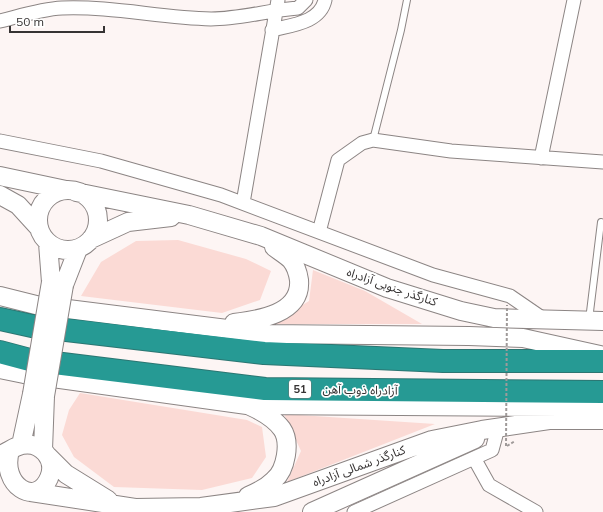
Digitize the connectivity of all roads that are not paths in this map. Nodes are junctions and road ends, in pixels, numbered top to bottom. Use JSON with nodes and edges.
{"nodes":[{"id":1,"x":306,"y":0,"type":"edge"},
{"id":2,"x":325,"y":0,"type":"edge"},
{"id":3,"x":407,"y":0,"type":"edge"},
{"id":4,"x":574,"y":0,"type":"edge"},
{"id":5,"x":277,"y":5,"type":"edge"},
{"id":6,"x":0,"y":21,"type":"edge"},
{"id":7,"x":272,"y":30,"type":"junction"},
{"id":8,"x":373,"y":140,"type":"junction"},
{"id":9,"x":0,"y":141,"type":"edge"},
{"id":10,"x":541,"y":158,"type":"junction"},
{"id":11,"x":603,"y":162,"type":"edge"},
{"id":12,"x":0,"y":176,"type":"edge"},
{"id":13,"x":71,"y":191,"type":"junction"},
{"id":14,"x":0,"y":195,"type":"edge"},
{"id":15,"x":243,"y":203,"type":"junction"},
{"id":16,"x":189,"y":215,"type":"junction"},
{"id":17,"x":601,"y":222,"type":"dead end"},
{"id":18,"x":39,"y":228,"type":"junction"},
{"id":19,"x":319,"y":232,"type":"junction"},
{"id":20,"x":261,"y":236,"type":"junction"},
{"id":21,"x":48,"y":243,"type":"junction"},
{"id":22,"x":84,"y":244,"type":"junction"},
{"id":23,"x":57,"y":284,"type":"junction"},
{"id":24,"x":0,"y":296,"type":"edge"},
{"id":25,"x":0,"y":319,"type":"edge"},
{"id":26,"x":546,"y":321,"type":"junction"},
{"id":27,"x":596,"y":321,"type":"edge"},
{"id":28,"x":206,"y":327,"type":"junction"},
{"id":29,"x":0,"y":352,"type":"edge"},
{"id":30,"x":603,"y":356,"type":"edge"},
{"id":31,"x":603,"y":361,"type":"edge"},
{"id":32,"x":0,"y":368,"type":"edge"},
{"id":33,"x":603,"y":392,"type":"edge"},
{"id":34,"x":38,"y":395,"type":"junction"},
{"id":35,"x":603,"y":402,"type":"edge"},
{"id":36,"x":247,"y":405,"type":"junction"},
{"id":37,"x":603,"y":420,"type":"edge"},
{"id":38,"x":498,"y":428,"type":"junction"},
{"id":39,"x":10,"y":450,"type":"edge"},
{"id":40,"x":46,"y":453,"type":"junction"},
{"id":41,"x":474,"y":458,"type":"junction"},
{"id":42,"x":16,"y":490,"type":"edge"},
{"id":43,"x":232,"y":502,"type":"junction"},
{"id":44,"x":115,"y":504,"type":"junction"},
{"id":45,"x":375,"y":508,"type":"edge"},
{"id":46,"x":312,"y":512,"type":"edge"},
{"id":47,"x":354,"y":512,"type":"edge"},
{"id":48,"x":536,"y":512,"type":"edge"}],
"edges":[{"from":1,"to":5,"type":"street"},
{"from":2,"to":7,"type":"street"},
{"from":3,"to":8,"type":"lane"},
{"from":4,"to":10,"type":"street"},
{"from":5,"to":6,"type":"street"},
{"from":5,"to":7,"type":"street"},
{"from":7,"to":15,"type":"street"},
{"from":8,"to":10,"type":"street"},
{"from":8,"to":19,"type":"street"},
{"from":9,"to":15,"type":"street"},
{"from":10,"to":11,"type":"street"},
{"from":12,"to":13,"type":"main road","name":"کنارگذر جنوبی آزادراه"},
{"from":13,"to":16,"type":"main road","name":"کنارگذر جنوبی آزادراه"},
{"from":13,"to":18,"type":"main road"},
{"from":13,"to":22,"type":"main road"},
{"from":14,"to":18,"type":"main road"},
{"from":15,"to":19,"type":"street"},
{"from":16,"to":20,"type":"main road","name":"کنارگذر جنوبی آزادراه"},
{"from":16,"to":22,"type":"main road","name":"کنارگذر جنوبی آزادراه"},
{"from":17,"to":27,"type":"lane"},
{"from":18,"to":21,"type":"main road"},
{"from":19,"to":26,"type":"street"},
{"from":20,"to":26,"type":"main road","name":"کنارگذر جنوبی آزادراه"},
{"from":20,"to":28,"type":"main road"},
{"from":21,"to":22,"type":"main road"},
{"from":21,"to":23,"type":"main road"},
{"from":22,"to":23,"type":"main road"},
{"from":23,"to":34,"type":"main road","bridge":true},
{"from":24,"to":28,"type":"main road"},
{"from":25,"to":31,"type":"highway"},
{"from":26,"to":27,"type":"main road","name":"کنارگذر جنوبی آزادراه"},
{"from":28,"to":30,"type":"main road"},
{"from":29,"to":33,"type":"highway","name":"آزادراه ذوب آهن","number":"51"},
{"from":32,"to":36,"type":"main road"},
{"from":34,"to":39,"type":"main road"},
{"from":34,"to":40,"type":"main road"},
{"from":35,"to":36,"type":"main road"},
{"from":36,"to":43,"type":"main road"},
{"from":37,"to":38,"type":"main road","name":"کنارگذر شمالی آزادراه"},
{"from":38,"to":41,"type":"street"},
{"from":38,"to":43,"type":"main road","name":"کنارگذر شمالی آزادراه"},
{"from":38,"to":46,"type":"main road"},
{"from":39,"to":40,"type":"main road"},
{"from":39,"to":42,"type":"main road"},
{"from":40,"to":42,"type":"main road"},
{"from":40,"to":44,"type":"main road","name":"کنارگذر شمالی آزادراه"},
{"from":41,"to":45,"type":"street"},
{"from":41,"to":48,"type":"street"},
{"from":42,"to":44,"type":"main road","name":"کنارگذر شمالی آزادراه"},
{"from":43,"to":44,"type":"main road","name":"کنارگذر شمالی آزادراه"},
{"from":45,"to":47,"type":"street"}]}
